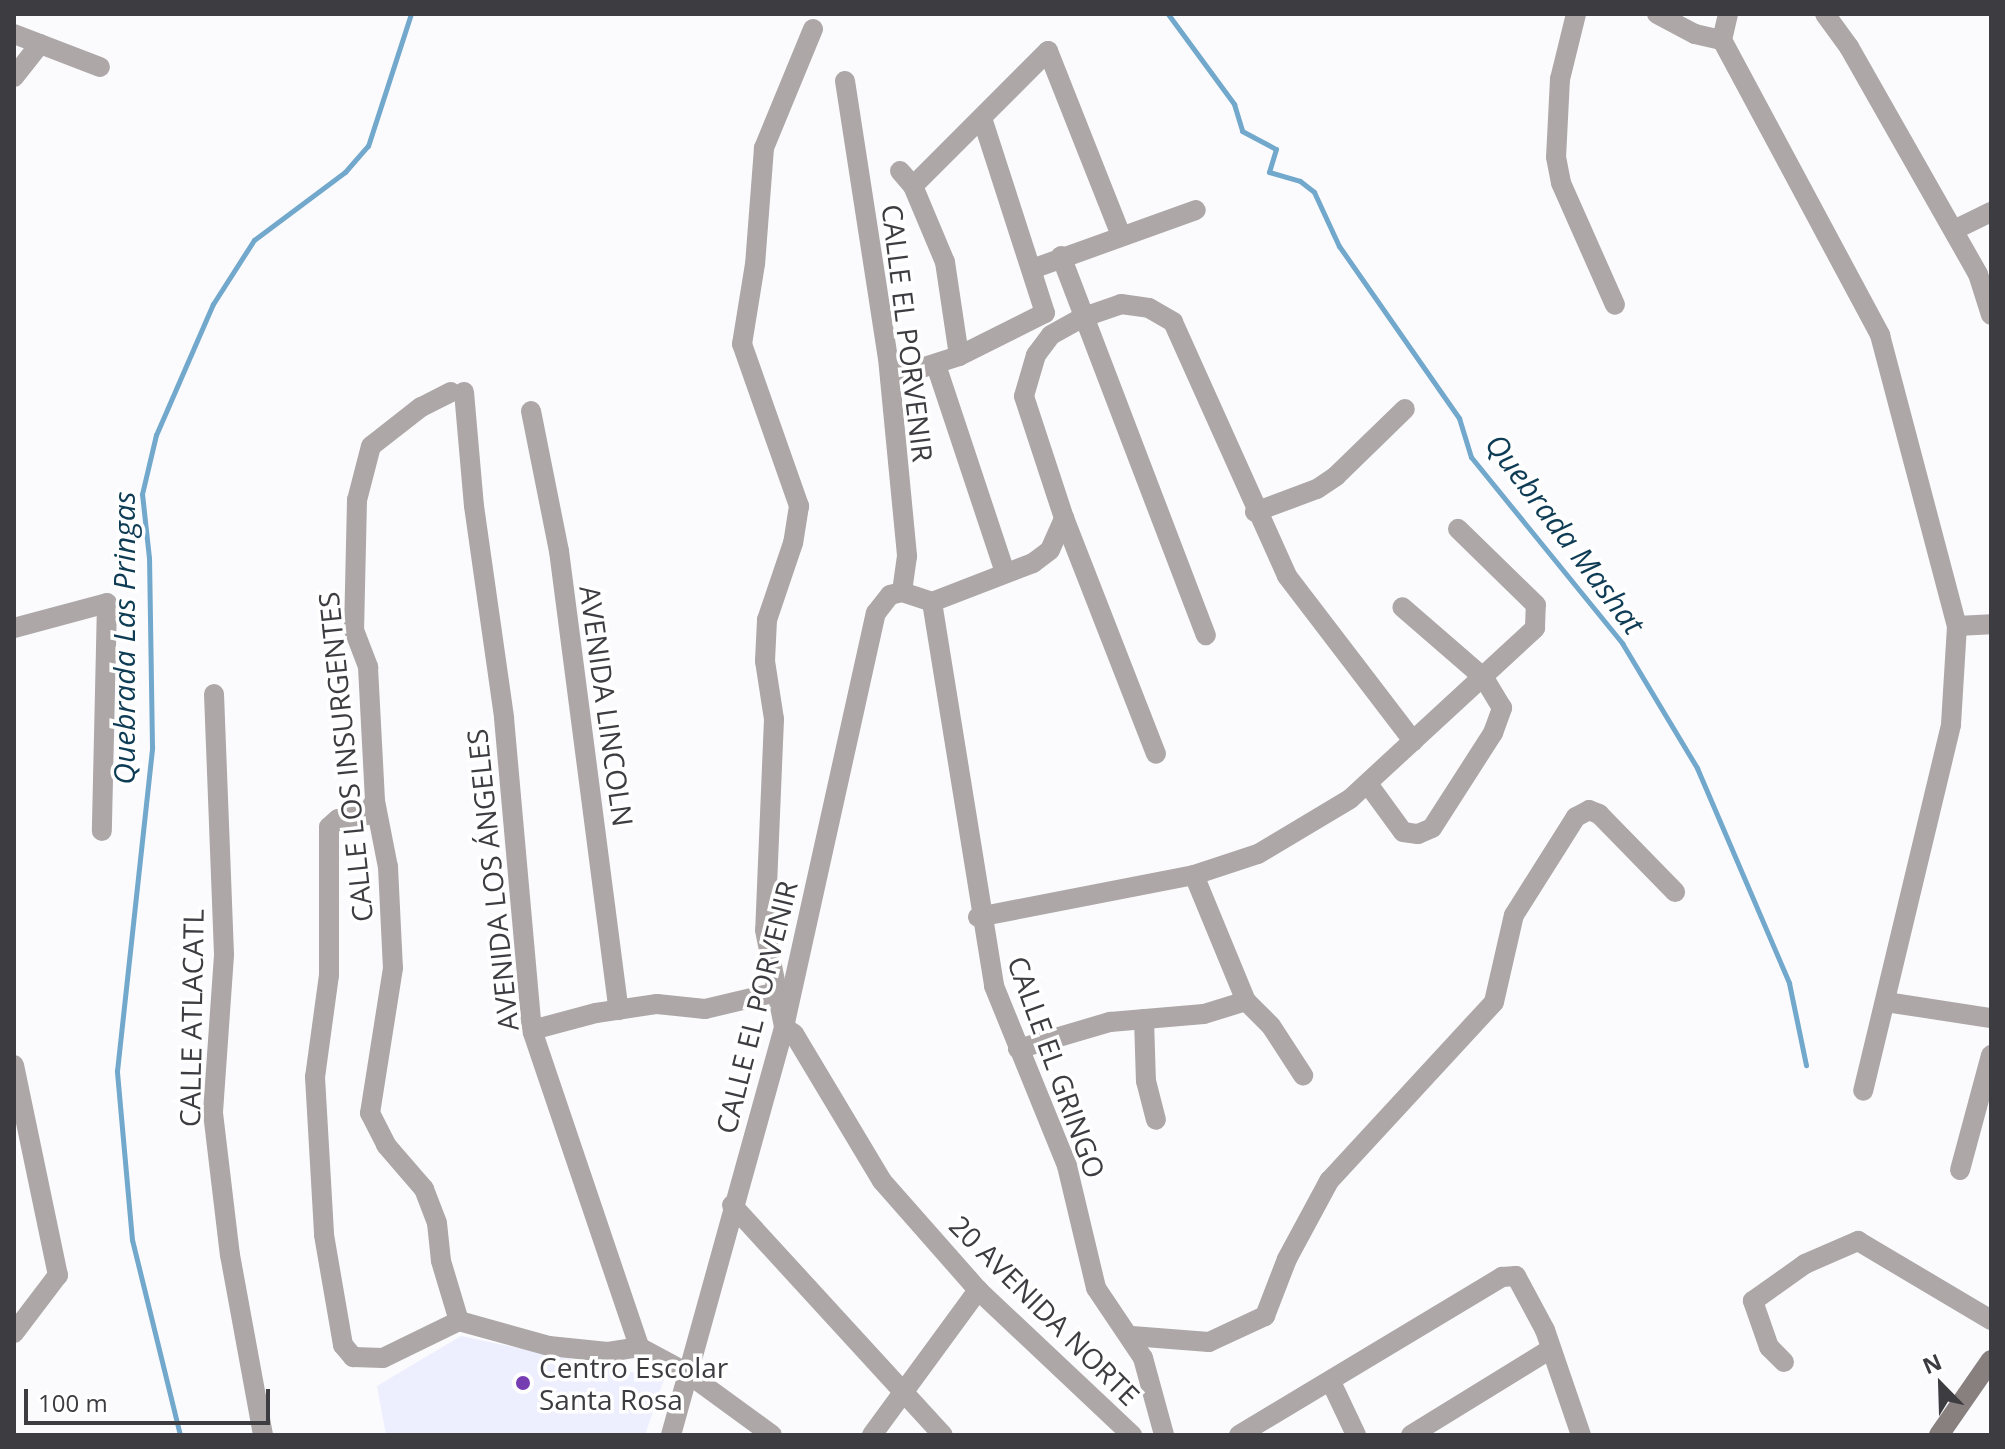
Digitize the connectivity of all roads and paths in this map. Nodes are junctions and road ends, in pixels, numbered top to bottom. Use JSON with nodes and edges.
{"nodes":[{"id":1,"x":1576,"y":14,"type":"edge"},
{"id":2,"x":1657,"y":14,"type":"edge"},
{"id":3,"x":1728,"y":14,"type":"edge"},
{"id":4,"x":1825,"y":14,"type":"edge"},
{"id":5,"x":813,"y":29,"type":"dead end"},
{"id":6,"x":14,"y":34,"type":"edge"},
{"id":7,"x":1722,"y":40,"type":"junction"},
{"id":8,"x":40,"y":44,"type":"junction"},
{"id":9,"x":100,"y":67,"type":"dead end"},
{"id":10,"x":14,"y":77,"type":"edge"},
{"id":11,"x":845,"y":81,"type":"dead end"},
{"id":12,"x":983,"y":121,"type":"junction"},
{"id":13,"x":1196,"y":210,"type":"dead end"},
{"id":14,"x":1991,"y":212,"type":"edge"},
{"id":15,"x":1954,"y":230,"type":"junction"},
{"id":16,"x":1121,"y":235,"type":"junction"},
{"id":17,"x":1061,"y":256,"type":"junction"},
{"id":18,"x":1032,"y":269,"type":"junction"},
{"id":19,"x":1615,"y":305,"type":"dead end"},
{"id":20,"x":1991,"y":315,"type":"edge"},
{"id":21,"x":1084,"y":317,"type":"junction"},
{"id":22,"x":959,"y":356,"type":"junction"},
{"id":23,"x":936,"y":365,"type":"junction"},
{"id":24,"x":890,"y":378,"type":"junction"},
{"id":25,"x":458,"y":392,"type":"joint"},
{"id":26,"x":1405,"y":409,"type":"dead end"},
{"id":27,"x":531,"y":411,"type":"dead end"},
{"id":28,"x":1255,"y":512,"type":"junction"},
{"id":29,"x":1064,"y":518,"type":"junction"},
{"id":30,"x":1458,"y":529,"type":"dead end"},
{"id":31,"x":1005,"y":573,"type":"junction"},
{"id":32,"x":896,"y":594,"type":"junction"},
{"id":33,"x":932,"y":602,"type":"junction"},
{"id":34,"x":1402,"y":607,"type":"dead end"},
{"id":35,"x":1991,"y":624,"type":"edge"},
{"id":36,"x":1957,"y":626,"type":"junction"},
{"id":37,"x":14,"y":628,"type":"edge"},
{"id":38,"x":1206,"y":635,"type":"dead end"},
{"id":39,"x":1484,"y":678,"type":"junction"},
{"id":40,"x":214,"y":694,"type":"dead end"},
{"id":41,"x":1413,"y":741,"type":"junction"},
{"id":42,"x":1156,"y":754,"type":"dead end"},
{"id":43,"x":1368,"y":784,"type":"junction"},
{"id":44,"x":375,"y":801,"type":"junction"},
{"id":45,"x":102,"y":831,"type":"dead end"},
{"id":46,"x":1194,"y":875,"type":"junction"},
{"id":47,"x":1675,"y":892,"type":"dead end"},
{"id":48,"x":978,"y":917,"type":"junction"},
{"id":49,"x":777,"y":992,"type":"junction"},
{"id":50,"x":1246,"y":1001,"type":"junction"},
{"id":51,"x":1886,"y":1002,"type":"junction"},
{"id":52,"x":619,"y":1010,"type":"junction"},
{"id":53,"x":1991,"y":1018,"type":"edge"},
{"id":54,"x":1144,"y":1019,"type":"junction"},
{"id":55,"x":784,"y":1027,"type":"junction"},
{"id":56,"x":532,"y":1030,"type":"junction"},
{"id":57,"x":1018,"y":1049,"type":"junction"},
{"id":58,"x":1991,"y":1055,"type":"edge"},
{"id":59,"x":14,"y":1065,"type":"edge"},
{"id":60,"x":1303,"y":1075,"type":"dead end"},
{"id":61,"x":1863,"y":1091,"type":"dead end"},
{"id":62,"x":1156,"y":1120,"type":"dead end"},
{"id":63,"x":1960,"y":1170,"type":"dead end"},
{"id":64,"x":732,"y":1205,"type":"junction"},
{"id":65,"x":978,"y":1290,"type":"junction"},
{"id":66,"x":1991,"y":1320,"type":"edge"},
{"id":67,"x":459,"y":1321,"type":"junction"},
{"id":68,"x":14,"y":1333,"type":"edge"},
{"id":69,"x":1132,"y":1336,"type":"junction"},
{"id":70,"x":639,"y":1347,"type":"junction"},
{"id":71,"x":1551,"y":1349,"type":"junction"},
{"id":72,"x":1991,"y":1360,"type":"edge"},
{"id":73,"x":1784,"y":1362,"type":"dead end"},
{"id":74,"x":687,"y":1373,"type":"junction"},
{"id":75,"x":1331,"y":1382,"type":"junction"},
{"id":76,"x":901,"y":1392,"type":"junction"},
{"id":77,"x":263,"y":1435,"type":"edge"},
{"id":78,"x":671,"y":1435,"type":"edge"},
{"id":79,"x":772,"y":1435,"type":"edge"},
{"id":80,"x":872,"y":1435,"type":"edge"},
{"id":81,"x":943,"y":1435,"type":"edge"},
{"id":82,"x":1132,"y":1435,"type":"edge"},
{"id":83,"x":1164,"y":1435,"type":"edge"},
{"id":84,"x":1239,"y":1435,"type":"edge"},
{"id":85,"x":1356,"y":1435,"type":"edge"},
{"id":86,"x":1411,"y":1435,"type":"edge"},
{"id":87,"x":1581,"y":1435,"type":"edge"},
{"id":88,"x":1939,"y":1435,"type":"edge"}],
"edges":[{"from":1,"to":19,"type":"street"},
{"from":2,"to":7,"type":"street"},
{"from":3,"to":7,"type":"street"},
{"from":4,"to":15,"type":"street"},
{"from":5,"to":49,"type":"street"},
{"from":6,"to":8,"type":"street"},
{"from":7,"to":36,"type":"street"},
{"from":8,"to":9,"type":"street"},
{"from":8,"to":10,"type":"street"},
{"from":11,"to":24,"type":"street","name":"CALLE EL PORVENIR"},
{"from":12,"to":16,"type":"street"},
{"from":12,"to":18,"type":"street"},
{"from":12,"to":22,"type":"street"},
{"from":13,"to":16,"type":"street"},
{"from":14,"to":15,"type":"street"},
{"from":15,"to":20,"type":"street"},
{"from":16,"to":17,"type":"street"},
{"from":17,"to":18,"type":"street"},
{"from":17,"to":21,"type":"street"},
{"from":18,"to":22,"type":"street"},
{"from":21,"to":28,"type":"street"},
{"from":21,"to":29,"type":"street"},
{"from":21,"to":38,"type":"street"},
{"from":22,"to":23,"type":"street"},
{"from":23,"to":24,"type":"street"},
{"from":23,"to":31,"type":"street"},
{"from":24,"to":32,"type":"street","name":"CALLE EL PORVENIR"},
{"from":25,"to":44,"type":"street","name":"CALLE LOS INSURGENTES"},
{"from":25,"to":56,"type":"street","name":"AVENIDA LOS ÁNGELES"},
{"from":26,"to":28,"type":"street"},
{"from":27,"to":52,"type":"street","name":"AVENIDA LINCOLN"},
{"from":28,"to":41,"type":"street"},
{"from":29,"to":31,"type":"street"},
{"from":29,"to":42,"type":"street"},
{"from":30,"to":39,"type":"street"},
{"from":31,"to":33,"type":"street"},
{"from":32,"to":33,"type":"street"},
{"from":32,"to":55,"type":"street","name":"CALLE EL PORVENIR"},
{"from":33,"to":48,"type":"street","name":"CALLE EL GRINGO"},
{"from":34,"to":39,"type":"street"},
{"from":35,"to":36,"type":"street"},
{"from":36,"to":51,"type":"street"},
{"from":37,"to":45,"type":"street"},
{"from":39,"to":41,"type":"street"},
{"from":39,"to":43,"type":"street"},
{"from":40,"to":77,"type":"street","name":"CALLE ATLACATL"},
{"from":41,"to":43,"type":"street"},
{"from":43,"to":46,"type":"street"},
{"from":44,"to":67,"type":"street","name":"CALLE LOS INSURGENTES"},
{"from":44,"to":67,"type":"street"},
{"from":46,"to":48,"type":"street"},
{"from":46,"to":50,"type":"street"},
{"from":47,"to":69,"type":"street"},
{"from":48,"to":57,"type":"street","name":"CALLE EL GRINGO"},
{"from":49,"to":52,"type":"street"},
{"from":49,"to":55,"type":"street"},
{"from":50,"to":54,"type":"street"},
{"from":50,"to":60,"type":"street"},
{"from":51,"to":53,"type":"street"},
{"from":51,"to":61,"type":"street"},
{"from":52,"to":56,"type":"street"},
{"from":54,"to":57,"type":"street"},
{"from":54,"to":62,"type":"street"},
{"from":55,"to":64,"type":"street","name":"CALLE EL PORVENIR"},
{"from":55,"to":65,"type":"street","name":"20 AVENIDA NORTE"},
{"from":56,"to":70,"type":"street","name":"AVENIDA LOS ÁNGELES"},
{"from":57,"to":69,"type":"street","name":"CALLE EL GRINGO"},
{"from":58,"to":63,"type":"street"},
{"from":59,"to":68,"type":"street"},
{"from":64,"to":74,"type":"street","name":"CALLE EL PORVENIR"},
{"from":64,"to":76,"type":"street"},
{"from":65,"to":76,"type":"street"},
{"from":65,"to":82,"type":"street","name":"20 AVENIDA NORTE"},
{"from":66,"to":73,"type":"street"},
{"from":67,"to":70,"type":"street"},
{"from":69,"to":83,"type":"street","name":"CALLE EL GRINGO"},
{"from":70,"to":74,"type":"street"},
{"from":71,"to":75,"type":"street"},
{"from":71,"to":86,"type":"street"},
{"from":71,"to":87,"type":"street"},
{"from":72,"to":88,"type":"street"},
{"from":74,"to":78,"type":"street","name":"CALLE EL PORVENIR"},
{"from":74,"to":79,"type":"street"},
{"from":75,"to":84,"type":"street"},
{"from":75,"to":85,"type":"street"},
{"from":76,"to":80,"type":"street"},
{"from":76,"to":81,"type":"street"}]}
